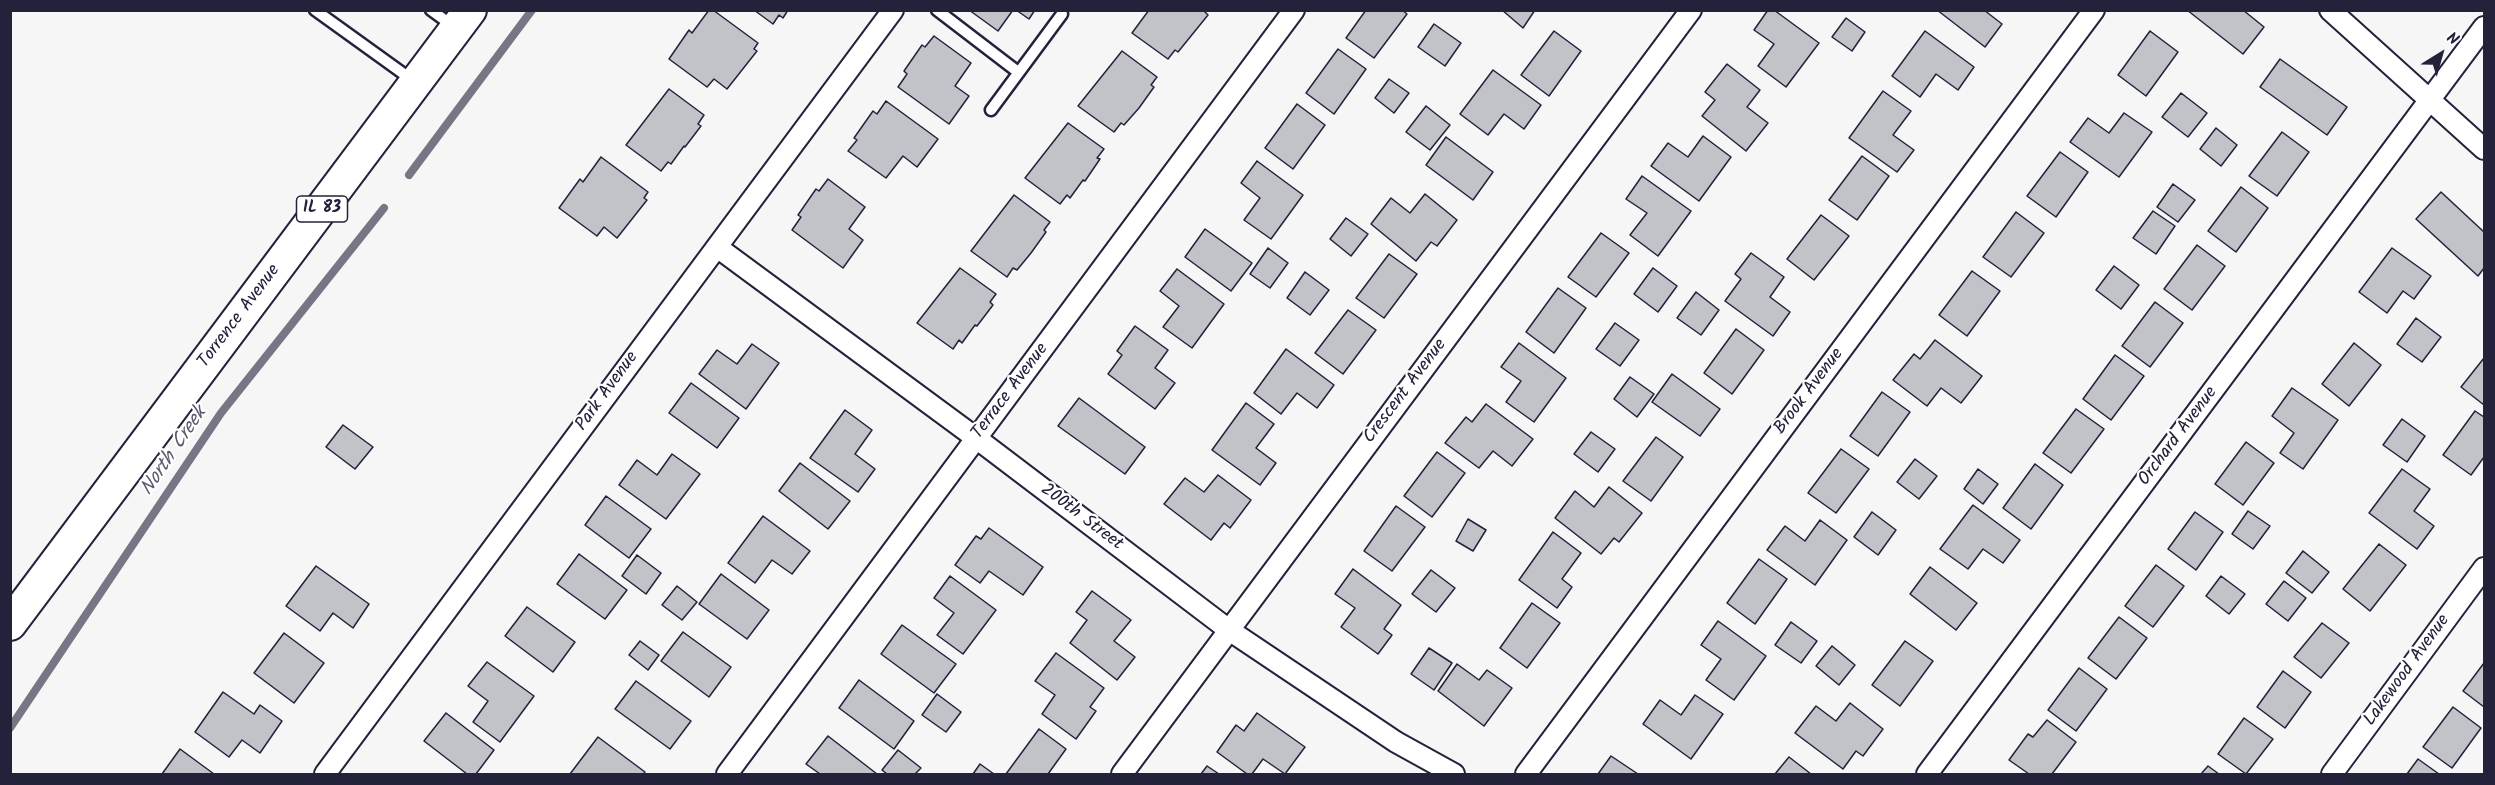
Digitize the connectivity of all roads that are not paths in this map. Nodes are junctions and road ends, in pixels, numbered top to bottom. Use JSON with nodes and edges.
{"nodes":[{"id":1,"x":315,"y":10,"type":"edge"},
{"id":2,"x":431,"y":10,"type":"edge"},
{"id":3,"x":893,"y":10,"type":"edge"},
{"id":4,"x":937,"y":10,"type":"edge"},
{"id":5,"x":1294,"y":10,"type":"edge"},
{"id":6,"x":1691,"y":10,"type":"edge"},
{"id":7,"x":2094,"y":10,"type":"edge"},
{"id":8,"x":2330,"y":10,"type":"edge"},
{"id":9,"x":1062,"y":14,"type":"dead end"},
{"id":10,"x":464,"y":20,"type":"edge"},
{"id":11,"x":2484,"y":27,"type":"edge"},
{"id":12,"x":1018,"y":72,"type":"junction"},
{"id":13,"x":416,"y":82,"type":"junction"},
{"id":14,"x":2430,"y":99,"type":"junction"},
{"id":15,"x":991,"y":110,"type":"dead end"},
{"id":16,"x":2484,"y":149,"type":"edge"},
{"id":17,"x":717,"y":247,"type":"junction"},
{"id":18,"x":976,"y":438,"type":"junction"},
{"id":19,"x":2484,"y":568,"type":"edge"},
{"id":20,"x":10,"y":624,"type":"edge"},
{"id":21,"x":1229,"y":630,"type":"junction"},
{"id":22,"x":325,"y":774,"type":"edge"},
{"id":23,"x":727,"y":774,"type":"edge"},
{"id":24,"x":1122,"y":774,"type":"edge"},
{"id":25,"x":1454,"y":774,"type":"edge"},
{"id":26,"x":1526,"y":774,"type":"edge"},
{"id":27,"x":1927,"y":774,"type":"edge"},
{"id":28,"x":2332,"y":774,"type":"edge"}],
"edges":[{"from":1,"to":13,"type":"lane"},
{"from":2,"to":10,"type":"lane"},
{"from":3,"to":17,"type":"street","name":"Park Avenue"},
{"from":4,"to":12,"type":"lane"},
{"from":5,"to":18,"type":"street","name":"Terrace Avenue"},
{"from":6,"to":21,"type":"street","name":"Crescent Avenue"},
{"from":7,"to":26,"type":"street","name":"Brook Avenue"},
{"from":8,"to":14,"type":"street"},
{"from":9,"to":12,"type":"lane"},
{"from":10,"to":13,"type":"main road","name":"Torrence Avenue","number":"IL 83"},
{"from":11,"to":14,"type":"street","name":"Orchard Avenue"},
{"from":12,"to":15,"type":"lane"},
{"from":13,"to":20,"type":"main road","name":"Torrence Avenue","number":"IL 83"},
{"from":14,"to":16,"type":"street"},
{"from":14,"to":27,"type":"street","name":"Orchard Avenue"},
{"from":17,"to":18,"type":"street","name":"200th Street"},
{"from":17,"to":22,"type":"street","name":"Park Avenue"},
{"from":18,"to":21,"type":"street","name":"200th Street"},
{"from":18,"to":23,"type":"street","name":"Terrace Avenue"},
{"from":19,"to":28,"type":"street","name":"Lakewood Avenue"},
{"from":21,"to":24,"type":"street","name":"Crescent Avenue"},
{"from":21,"to":25,"type":"street","name":"200th Street"}]}
